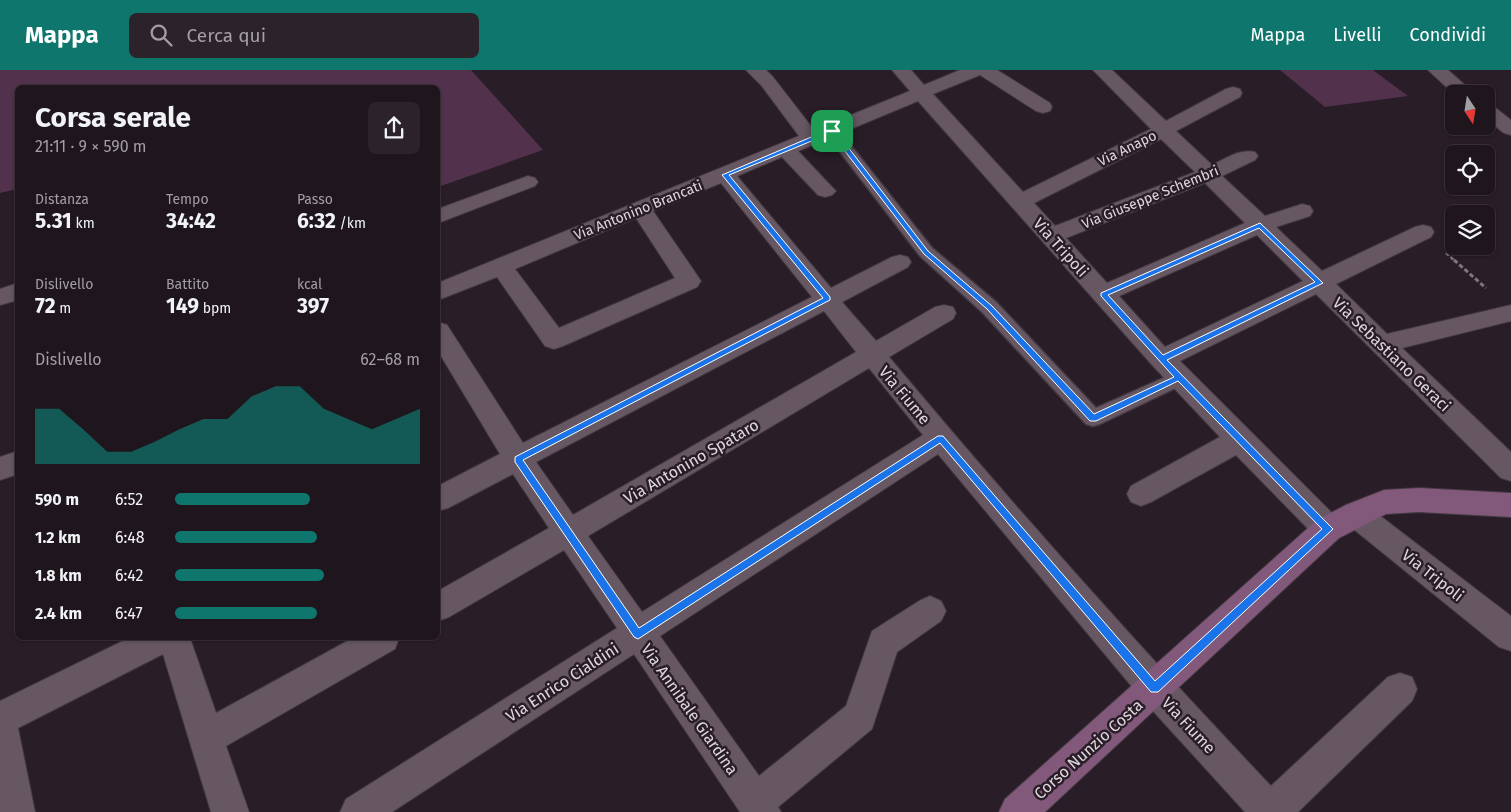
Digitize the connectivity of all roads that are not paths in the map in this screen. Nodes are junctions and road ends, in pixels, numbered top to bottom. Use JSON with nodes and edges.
{"nodes":[{"id":1,"x":755,"y":70,"type":"edge"},
{"id":2,"x":901,"y":70,"type":"edge"},
{"id":3,"x":976,"y":70,"type":"edge"},
{"id":4,"x":985,"y":70,"type":"edge"},
{"id":5,"x":1102,"y":70,"type":"edge"},
{"id":6,"x":1436,"y":70,"type":"edge"},
{"id":7,"x":1455,"y":85,"type":"edge"},
{"id":8,"x":921,"y":92,"type":"junction"},
{"id":9,"x":1233,"y":93,"type":"dead end"},
{"id":10,"x":1043,"y":107,"type":"dead end"},
{"id":11,"x":1495,"y":117,"type":"edge"},
{"id":12,"x":1511,"y":129,"type":"edge"},
{"id":13,"x":1164,"y":130,"type":"junction"},
{"id":14,"x":832,"y":131,"type":"junction"},
{"id":15,"x":811,"y":139,"type":"junction"},
{"id":16,"x":785,"y":149,"type":"junction"},
{"id":17,"x":1248,"y":156,"type":"dead end"},
{"id":18,"x":1209,"y":174,"type":"junction"},
{"id":19,"x":725,"y":175,"type":"junction"},
{"id":20,"x":528,"y":182,"type":"dead end"},
{"id":21,"x":824,"y":191,"type":"dead end"},
{"id":22,"x":1020,"y":202,"type":"junction"},
{"id":23,"x":641,"y":209,"type":"junction"},
{"id":24,"x":1302,"y":211,"type":"dead end"},
{"id":25,"x":440,"y":215,"type":"edge"},
{"id":26,"x":1260,"y":225,"type":"junction"},
{"id":27,"x":1423,"y":232,"type":"road end"},
{"id":28,"x":1051,"y":236,"type":"junction"},
{"id":29,"x":900,"y":262,"type":"dead end"},
{"id":30,"x":501,"y":266,"type":"junction"},
{"id":31,"x":1319,"y":283,"type":"junction"},
{"id":32,"x":440,"y":291,"type":"edge"},
{"id":33,"x":15,"y":292,"type":"edge"},
{"id":34,"x":1103,"y":294,"type":"junction"},
{"id":35,"x":0,"y":298,"type":"edge"},
{"id":36,"x":827,"y":299,"type":"junction"},
{"id":37,"x":944,"y":313,"type":"dead end"},
{"id":38,"x":1511,"y":313,"type":"edge"},
{"id":39,"x":440,"y":334,"type":"edge"},
{"id":40,"x":1382,"y":344,"type":"junction"},
{"id":41,"x":872,"y":354,"type":"junction"},
{"id":42,"x":1162,"y":359,"type":"junction"},
{"id":43,"x":1179,"y":378,"type":"junction"},
{"id":44,"x":941,"y":438,"type":"junction"},
{"id":45,"x":1239,"y":440,"type":"junction"},
{"id":46,"x":518,"y":459,"type":"junction"},
{"id":47,"x":15,"y":463,"type":"edge"},
{"id":48,"x":0,"y":469,"type":"edge"},
{"id":49,"x":1511,"y":470,"type":"edge"},
{"id":50,"x":1141,"y":494,"type":"dead end"},
{"id":51,"x":440,"y":498,"type":"edge"},
{"id":52,"x":1511,"y":506,"type":"edge"},
{"id":53,"x":1356,"y":514,"type":"junction"},
{"id":54,"x":1328,"y":529,"type":"junction"},
{"id":55,"x":569,"y":532,"type":"junction"},
{"id":56,"x":440,"y":606,"type":"edge"},
{"id":57,"x":930,"y":611,"type":"dead end"},
{"id":58,"x":638,"y":634,"type":"junction"},
{"id":59,"x":1511,"y":636,"type":"edge"},
{"id":60,"x":157,"y":640,"type":"edge"},
{"id":61,"x":175,"y":640,"type":"edge"},
{"id":62,"x":379,"y":640,"type":"edge"},
{"id":63,"x":1155,"y":688,"type":"junction"},
{"id":64,"x":1400,"y":688,"type":"dead end"},
{"id":65,"x":0,"y":719,"type":"edge"},
{"id":66,"x":0,"y":725,"type":"edge"},
{"id":67,"x":206,"y":738,"type":"junction"},
{"id":68,"x":758,"y":807,"type":"edge"},
{"id":69,"x":16,"y":812,"type":"edge"},
{"id":70,"x":230,"y":812,"type":"edge"},
{"id":71,"x":359,"y":812,"type":"edge"},
{"id":72,"x":1018,"y":812,"type":"edge"},
{"id":73,"x":1270,"y":812,"type":"edge"}],
"edges":[{"from":1,"to":15,"type":"street"},
{"from":2,"to":8,"type":"street","name":"Via Tripoli"},
{"from":3,"to":8,"type":"street","name":"Via Antonino Brancati"},
{"from":4,"to":10,"type":"street"},
{"from":5,"to":13,"type":"street","name":"Via Sebastiano Geraci"},
{"from":6,"to":7,"type":"street"},
{"from":8,"to":14,"type":"street","name":"Via Antonino Brancati"},
{"from":8,"to":22,"type":"street","name":"Via Tripoli"},
{"from":9,"to":13,"type":"street","name":"Via Anapo"},
{"from":11,"to":12,"type":"street"},
{"from":13,"to":18,"type":"street","name":"Via Sebastiano Geraci"},
{"from":13,"to":22,"type":"street","name":"Via Anapo"},
{"from":14,"to":15,"type":"street","name":"Via Antonino Brancati"},
{"from":14,"to":43,"type":"lane"},
{"from":15,"to":16,"type":"street","name":"Via Antonino Brancati"},
{"from":16,"to":19,"type":"street","name":"Via Antonino Brancati"},
{"from":16,"to":21,"type":"street"},
{"from":17,"to":18,"type":"street","name":"Via Giuseppe Schembri"},
{"from":18,"to":26,"type":"street","name":"Via Sebastiano Geraci"},
{"from":18,"to":28,"type":"street","name":"Via Giuseppe Schembri"},
{"from":19,"to":23,"type":"street","name":"Via Antonino Brancati"},
{"from":19,"to":36,"type":"street","name":"Via Fiume"},
{"from":20,"to":25,"type":"street"},
{"from":22,"to":28,"type":"street","name":"Via Tripoli"},
{"from":23,"to":30,"type":"street","name":"Via Antonino Brancati"},
{"from":23,"to":30,"type":"street"},
{"from":24,"to":26,"type":"street"},
{"from":26,"to":31,"type":"street","name":"Via Sebastiano Geraci"},
{"from":26,"to":34,"type":"street"},
{"from":27,"to":31,"type":"street"},
{"from":28,"to":34,"type":"street","name":"Via Tripoli"},
{"from":29,"to":36,"type":"street"},
{"from":30,"to":32,"type":"street","name":"Via Antonino Brancati"},
{"from":31,"to":40,"type":"street","name":"Via Sebastiano Geraci"},
{"from":31,"to":42,"type":"street"},
{"from":33,"to":35,"type":"street"},
{"from":34,"to":42,"type":"street","name":"Via Tripoli"},
{"from":36,"to":41,"type":"street","name":"Via Fiume"},
{"from":36,"to":46,"type":"street"},
{"from":37,"to":41,"type":"street","name":"Via Antonino Spataro"},
{"from":38,"to":40,"type":"street"},
{"from":39,"to":46,"type":"street","name":"Via Annibale Giardina"},
{"from":40,"to":49,"type":"street","name":"Via Sebastiano Geraci"},
{"from":41,"to":44,"type":"street","name":"Via Fiume"},
{"from":41,"to":55,"type":"street","name":"Via Antonino Spataro"},
{"from":42,"to":43,"type":"street","name":"Via Tripoli"},
{"from":43,"to":45,"type":"street","name":"Via Tripoli"},
{"from":44,"to":58,"type":"street","name":"Via Enrico Cialdini"},
{"from":44,"to":63,"type":"street","name":"Via Fiume"},
{"from":45,"to":50,"type":"street"},
{"from":45,"to":54,"type":"street","name":"Via Tripoli"},
{"from":46,"to":51,"type":"street"},
{"from":46,"to":55,"type":"street","name":"Via Annibale Giardina"},
{"from":47,"to":48,"type":"street"},
{"from":52,"to":53,"type":"street","name":"Corso Nunzio Costa"},
{"from":53,"to":54,"type":"street","name":"Corso Nunzio Costa"},
{"from":53,"to":59,"type":"street","name":"Via Tripoli"},
{"from":54,"to":63,"type":"street","name":"Corso Nunzio Costa"},
{"from":55,"to":56,"type":"street","name":"Via Antonino Spataro"},
{"from":55,"to":58,"type":"street","name":"Via Annibale Giardina"},
{"from":57,"to":68,"type":"street"},
{"from":58,"to":68,"type":"street","name":"Via Annibale Giardina"},
{"from":58,"to":71,"type":"street","name":"Via Enrico Cialdini"},
{"from":60,"to":65,"type":"street"},
{"from":61,"to":67,"type":"street"},
{"from":62,"to":67,"type":"street"},
{"from":63,"to":72,"type":"street","name":"Corso Nunzio Costa"},
{"from":63,"to":73,"type":"street","name":"Via Fiume"},
{"from":64,"to":73,"type":"street"},
{"from":66,"to":69,"type":"street"},
{"from":67,"to":70,"type":"street"}]}
